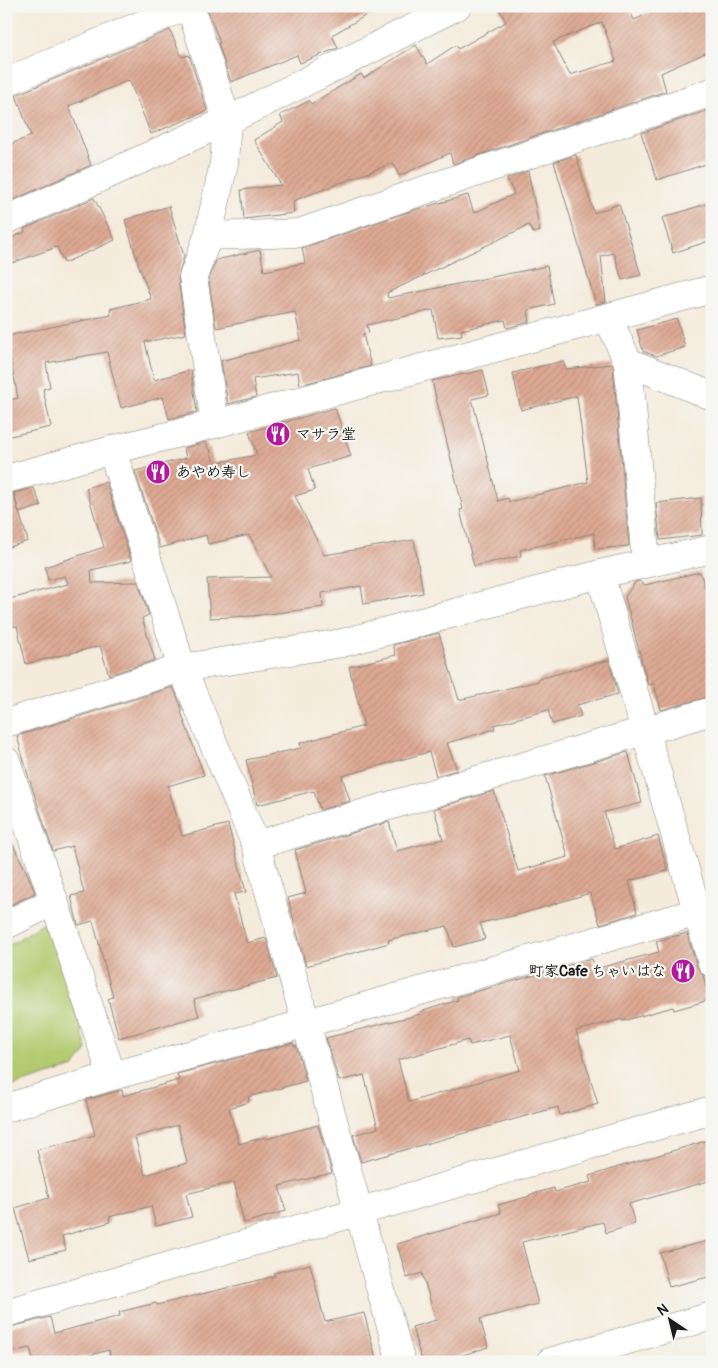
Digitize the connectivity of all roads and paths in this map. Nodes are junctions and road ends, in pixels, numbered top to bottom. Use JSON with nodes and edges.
{"nodes":[{"id":1,"x":188,"y":6,"type":"edge"},
{"id":2,"x":457,"y":6,"type":"edge"},
{"id":3,"x":6,"y":82,"type":"edge"},
{"id":4,"x":712,"y":92,"type":"edge"},
{"id":5,"x":227,"y":121,"type":"junction"},
{"id":6,"x":6,"y":220,"type":"edge"},
{"id":7,"x":208,"y":236,"type":"junction"},
{"id":8,"x":712,"y":289,"type":"edge"},
{"id":9,"x":608,"y":318,"type":"junction"},
{"id":10,"x":628,"y":362,"type":"junction"},
{"id":11,"x":712,"y":396,"type":"edge"},
{"id":12,"x":215,"y":424,"type":"junction"},
{"id":13,"x":112,"y":450,"type":"junction"},
{"id":14,"x":6,"y":479,"type":"edge"},
{"id":15,"x":712,"y":549,"type":"edge"},
{"id":16,"x":646,"y":564,"type":"junction"},
{"id":17,"x":600,"y":574,"type":"junction"},
{"id":18,"x":182,"y":668,"type":"junction"},
{"id":19,"x":712,"y":711,"type":"edge"},
{"id":20,"x":6,"y":723,"type":"edge"},
{"id":21,"x":646,"y":731,"type":"junction"},
{"id":22,"x":6,"y":762,"type":"edge"},
{"id":23,"x":256,"y":845,"type":"junction"},
{"id":24,"x":54,"y":901,"type":"junction"},
{"id":25,"x":705,"y":910,"type":"edge"},
{"id":26,"x":6,"y":925,"type":"edge"},
{"id":27,"x":712,"y":963,"type":"edge"},
{"id":28,"x":307,"y":1023,"type":"junction"},
{"id":29,"x":112,"y":1076,"type":"junction"},
{"id":30,"x":6,"y":1108,"type":"edge"},
{"id":31,"x":712,"y":1110,"type":"edge"},
{"id":32,"x":358,"y":1213,"type":"junction"},
{"id":33,"x":6,"y":1313,"type":"edge"},
{"id":34,"x":712,"y":1316,"type":"edge"},
{"id":35,"x":400,"y":1362,"type":"edge"},
{"id":36,"x":550,"y":1362,"type":"edge"}],
"edges":[{"from":1,"to":3,"type":"street"},
{"from":1,"to":5,"type":"street"},
{"from":2,"to":5,"type":"street"},
{"from":4,"to":7,"type":"street"},
{"from":5,"to":6,"type":"street"},
{"from":5,"to":7,"type":"street"},
{"from":7,"to":12,"type":"street"},
{"from":8,"to":9,"type":"street"},
{"from":9,"to":10,"type":"street"},
{"from":9,"to":12,"type":"street"},
{"from":10,"to":11,"type":"street"},
{"from":10,"to":16,"type":"street"},
{"from":12,"to":13,"type":"street"},
{"from":13,"to":14,"type":"street"},
{"from":13,"to":18,"type":"street"},
{"from":15,"to":16,"type":"street"},
{"from":16,"to":17,"type":"street"},
{"from":17,"to":18,"type":"street"},
{"from":17,"to":21,"type":"street"},
{"from":18,"to":20,"type":"street"},
{"from":18,"to":23,"type":"street"},
{"from":19,"to":21,"type":"street"},
{"from":21,"to":23,"type":"street"},
{"from":21,"to":25,"type":"street"},
{"from":22,"to":24,"type":"street"},
{"from":23,"to":28,"type":"street"},
{"from":24,"to":26,"type":"street"},
{"from":24,"to":29,"type":"street"},
{"from":25,"to":27,"type":"street"},
{"from":25,"to":28,"type":"street"},
{"from":28,"to":29,"type":"street"},
{"from":28,"to":32,"type":"street"},
{"from":29,"to":30,"type":"street"},
{"from":31,"to":32,"type":"street"},
{"from":32,"to":33,"type":"street"},
{"from":32,"to":35,"type":"street"},
{"from":34,"to":36,"type":"street"}]}
